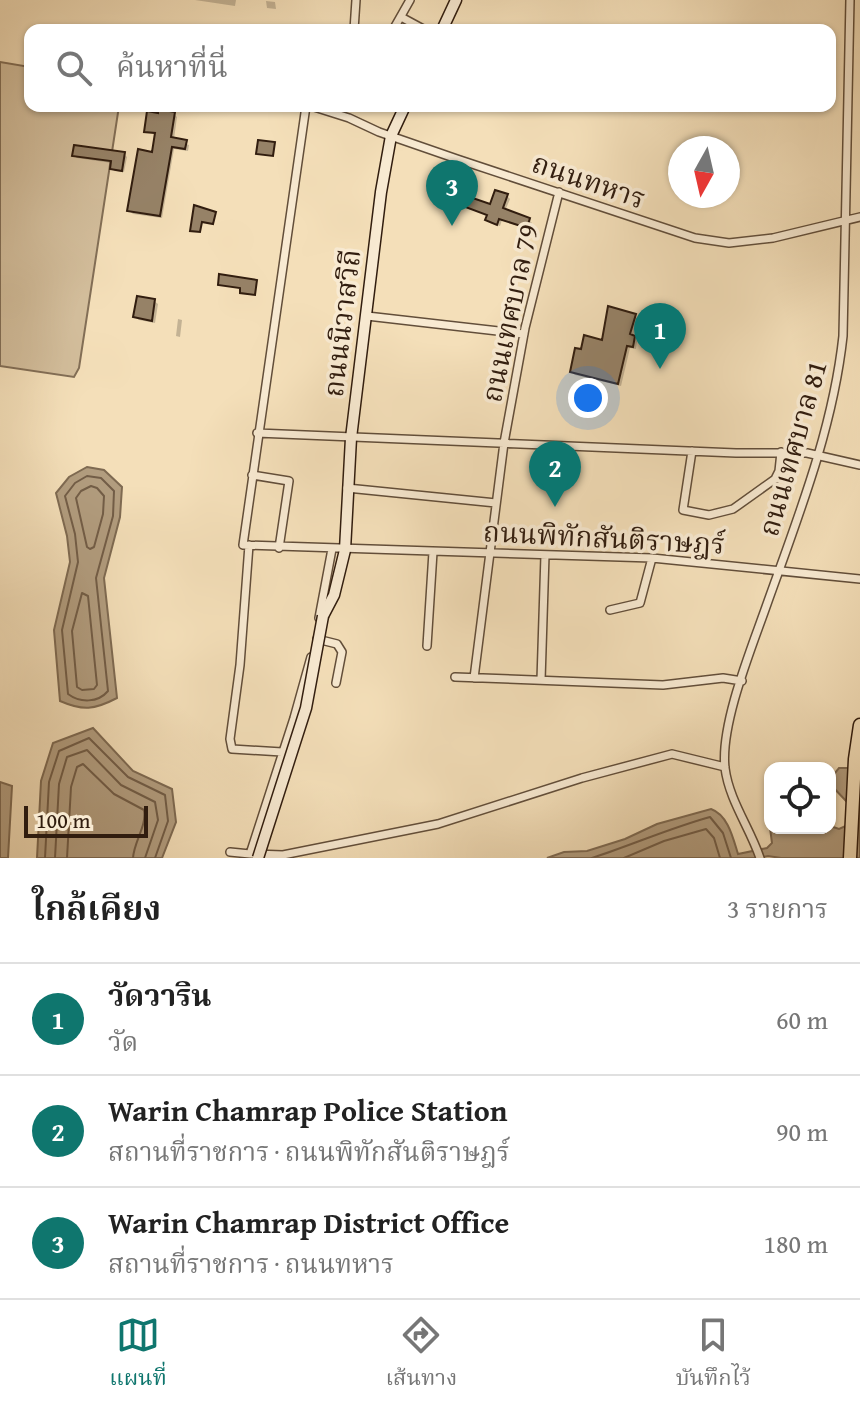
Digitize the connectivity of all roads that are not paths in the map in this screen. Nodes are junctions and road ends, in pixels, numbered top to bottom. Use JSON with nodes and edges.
{"nodes":[{"id":1,"x":356,"y":0,"type":"edge"},
{"id":2,"x":410,"y":0,"type":"edge"},
{"id":3,"x":456,"y":0,"type":"edge"},
{"id":4,"x":850,"y":0,"type":"edge"},
{"id":5,"x":401,"y":17,"type":"junction"},
{"id":6,"x":354,"y":24,"type":"edge"},
{"id":7,"x":397,"y":24,"type":"edge"},
{"id":8,"x":414,"y":24,"type":"edge"},
{"id":9,"x":445,"y":24,"type":"edge"},
{"id":10,"x":307,"y":112,"type":"edge"},
{"id":11,"x":330,"y":112,"type":"edge"},
{"id":12,"x":349,"y":112,"type":"edge"},
{"id":13,"x":402,"y":112,"type":"edge"},
{"id":14,"x":349,"y":117,"type":"junction"},
{"id":15,"x":391,"y":136,"type":"junction"},
{"id":16,"x":559,"y":192,"type":"junction"},
{"id":17,"x":860,"y":217,"type":"edge"},
{"id":18,"x":846,"y":219,"type":"junction"},
{"id":19,"x":367,"y":316,"type":"junction"},
{"id":20,"x":524,"y":334,"type":"junction"},
{"id":21,"x":257,"y":433,"type":"junction"},
{"id":22,"x":351,"y":438,"type":"junction"},
{"id":23,"x":504,"y":443,"type":"junction"},
{"id":24,"x":692,"y":451,"type":"junction"},
{"id":25,"x":781,"y":452,"type":"junction"},
{"id":26,"x":818,"y":455,"type":"junction"},
{"id":27,"x":860,"y":465,"type":"edge"},
{"id":28,"x":252,"y":475,"type":"junction"},
{"id":29,"x":347,"y":488,"type":"junction"},
{"id":30,"x":496,"y":503,"type":"junction"},
{"id":31,"x":249,"y":545,"type":"junction"},
{"id":32,"x":279,"y":548,"type":"junction"},
{"id":33,"x":332,"y":549,"type":"junction"},
{"id":34,"x":345,"y":550,"type":"junction"},
{"id":35,"x":433,"y":552,"type":"junction"},
{"id":36,"x":489,"y":554,"type":"junction"},
{"id":37,"x":545,"y":555,"type":"junction"},
{"id":38,"x":652,"y":558,"type":"junction"},
{"id":39,"x":780,"y":569,"type":"junction"},
{"id":40,"x":860,"y":579,"type":"edge"},
{"id":41,"x":610,"y":610,"type":"dead end"},
{"id":42,"x":315,"y":638,"type":"junction"},
{"id":43,"x":427,"y":646,"type":"dead end"},
{"id":44,"x":455,"y":677,"type":"dead end"},
{"id":45,"x":474,"y":678,"type":"junction"},
{"id":46,"x":541,"y":680,"type":"junction"},
{"id":47,"x":742,"y":681,"type":"junction"},
{"id":48,"x":336,"y":683,"type":"dead end"},
{"id":49,"x":860,"y":725,"type":"edge"},
{"id":50,"x":282,"y":752,"type":"junction"},
{"id":51,"x":725,"y":767,"type":"junction"},
{"id":52,"x":230,"y":852,"type":"dead end"},
{"id":53,"x":254,"y":856,"type":"edge"},
{"id":54,"x":760,"y":858,"type":"edge"},
{"id":55,"x":850,"y":858,"type":"edge"}],
"edges":[{"from":1,"to":6,"type":"street"},
{"from":2,"to":5,"type":"street"},
{"from":3,"to":9,"type":"main road"},
{"from":4,"to":18,"type":"street","name":"ถนนเทศบาล 81"},
{"from":5,"to":7,"type":"street"},
{"from":5,"to":8,"type":"street"},
{"from":10,"to":21,"type":"street"},
{"from":11,"to":14,"type":"street","name":"ถนนทหาร"},
{"from":12,"to":14,"type":"street"},
{"from":13,"to":15,"type":"main road","name":"ถนนนิวาสวิถี"},
{"from":14,"to":15,"type":"street","name":"ถนนทหาร"},
{"from":15,"to":16,"type":"street","name":"ถนนทหาร"},
{"from":15,"to":19,"type":"main road","name":"ถนนนิวาสวิถี"},
{"from":16,"to":18,"type":"street","name":"ถนนทหาร"},
{"from":16,"to":20,"type":"street","name":"ถนนเทศบาล 79"},
{"from":17,"to":18,"type":"street","name":"ถนนทหาร"},
{"from":18,"to":26,"type":"street","name":"ถนนเทศบาล 81"},
{"from":19,"to":20,"type":"street"},
{"from":19,"to":22,"type":"main road","name":"ถนนนิวาสวิถี"},
{"from":20,"to":23,"type":"street","name":"ถนนเทศบาล 79"},
{"from":21,"to":22,"type":"street"},
{"from":21,"to":28,"type":"street"},
{"from":22,"to":23,"type":"street"},
{"from":22,"to":29,"type":"main road","name":"ถนนนิวาสวิถี"},
{"from":23,"to":24,"type":"street"},
{"from":23,"to":30,"type":"street","name":"ถนนเทศบาล 79"},
{"from":24,"to":25,"type":"street"},
{"from":24,"to":25,"type":"street"},
{"from":25,"to":26,"type":"street"},
{"from":26,"to":27,"type":"street"},
{"from":26,"to":39,"type":"street","name":"ถนนเทศบาล 81"},
{"from":28,"to":31,"type":"street"},
{"from":28,"to":32,"type":"street"},
{"from":29,"to":30,"type":"street"},
{"from":29,"to":34,"type":"main road","name":"ถนนนิวาสวิถี"},
{"from":30,"to":36,"type":"street","name":"ถนนเทศบาล 79"},
{"from":31,"to":32,"type":"street","name":"ถนนพิทักสันติราษฎร์"},
{"from":31,"to":50,"type":"street"},
{"from":32,"to":33,"type":"street","name":"ถนนพิทักสันติราษฎร์"},
{"from":33,"to":34,"type":"street","name":"ถนนพิทักสันติราษฎร์"},
{"from":33,"to":42,"type":"street"},
{"from":34,"to":35,"type":"street","name":"ถนนพิทักสันติราษฎร์"},
{"from":34,"to":53,"type":"main road","name":"ถนนนิวาสวิถี","bridge":true},
{"from":35,"to":36,"type":"street","name":"ถนนพิทักสันติราษฎร์"},
{"from":35,"to":43,"type":"street"},
{"from":36,"to":37,"type":"street","name":"ถนนพิทักสันติราษฎร์"},
{"from":36,"to":45,"type":"street","name":"ถนนเทศบาล 79"},
{"from":37,"to":38,"type":"street","name":"ถนนพิทักสันติราษฎร์"},
{"from":37,"to":46,"type":"street"},
{"from":38,"to":39,"type":"street","name":"ถนนพิทักสันติราษฎร์"},
{"from":38,"to":41,"type":"street"},
{"from":39,"to":40,"type":"street","name":"ถนนพิทักสันติราษฎร์"},
{"from":39,"to":47,"type":"street","name":"ถนนเทศบาล 81"},
{"from":42,"to":48,"type":"street"},
{"from":42,"to":50,"type":"street"},
{"from":44,"to":45,"type":"street"},
{"from":45,"to":46,"type":"street"},
{"from":46,"to":47,"type":"street"},
{"from":47,"to":51,"type":"street","name":"ถนนเทศบาล 81"},
{"from":49,"to":55,"type":"main road"},
{"from":50,"to":53,"type":"street"},
{"from":51,"to":53,"type":"street"},
{"from":51,"to":54,"type":"street","name":"ถนนเทศบาล 81"},
{"from":52,"to":53,"type":"street"}]}
